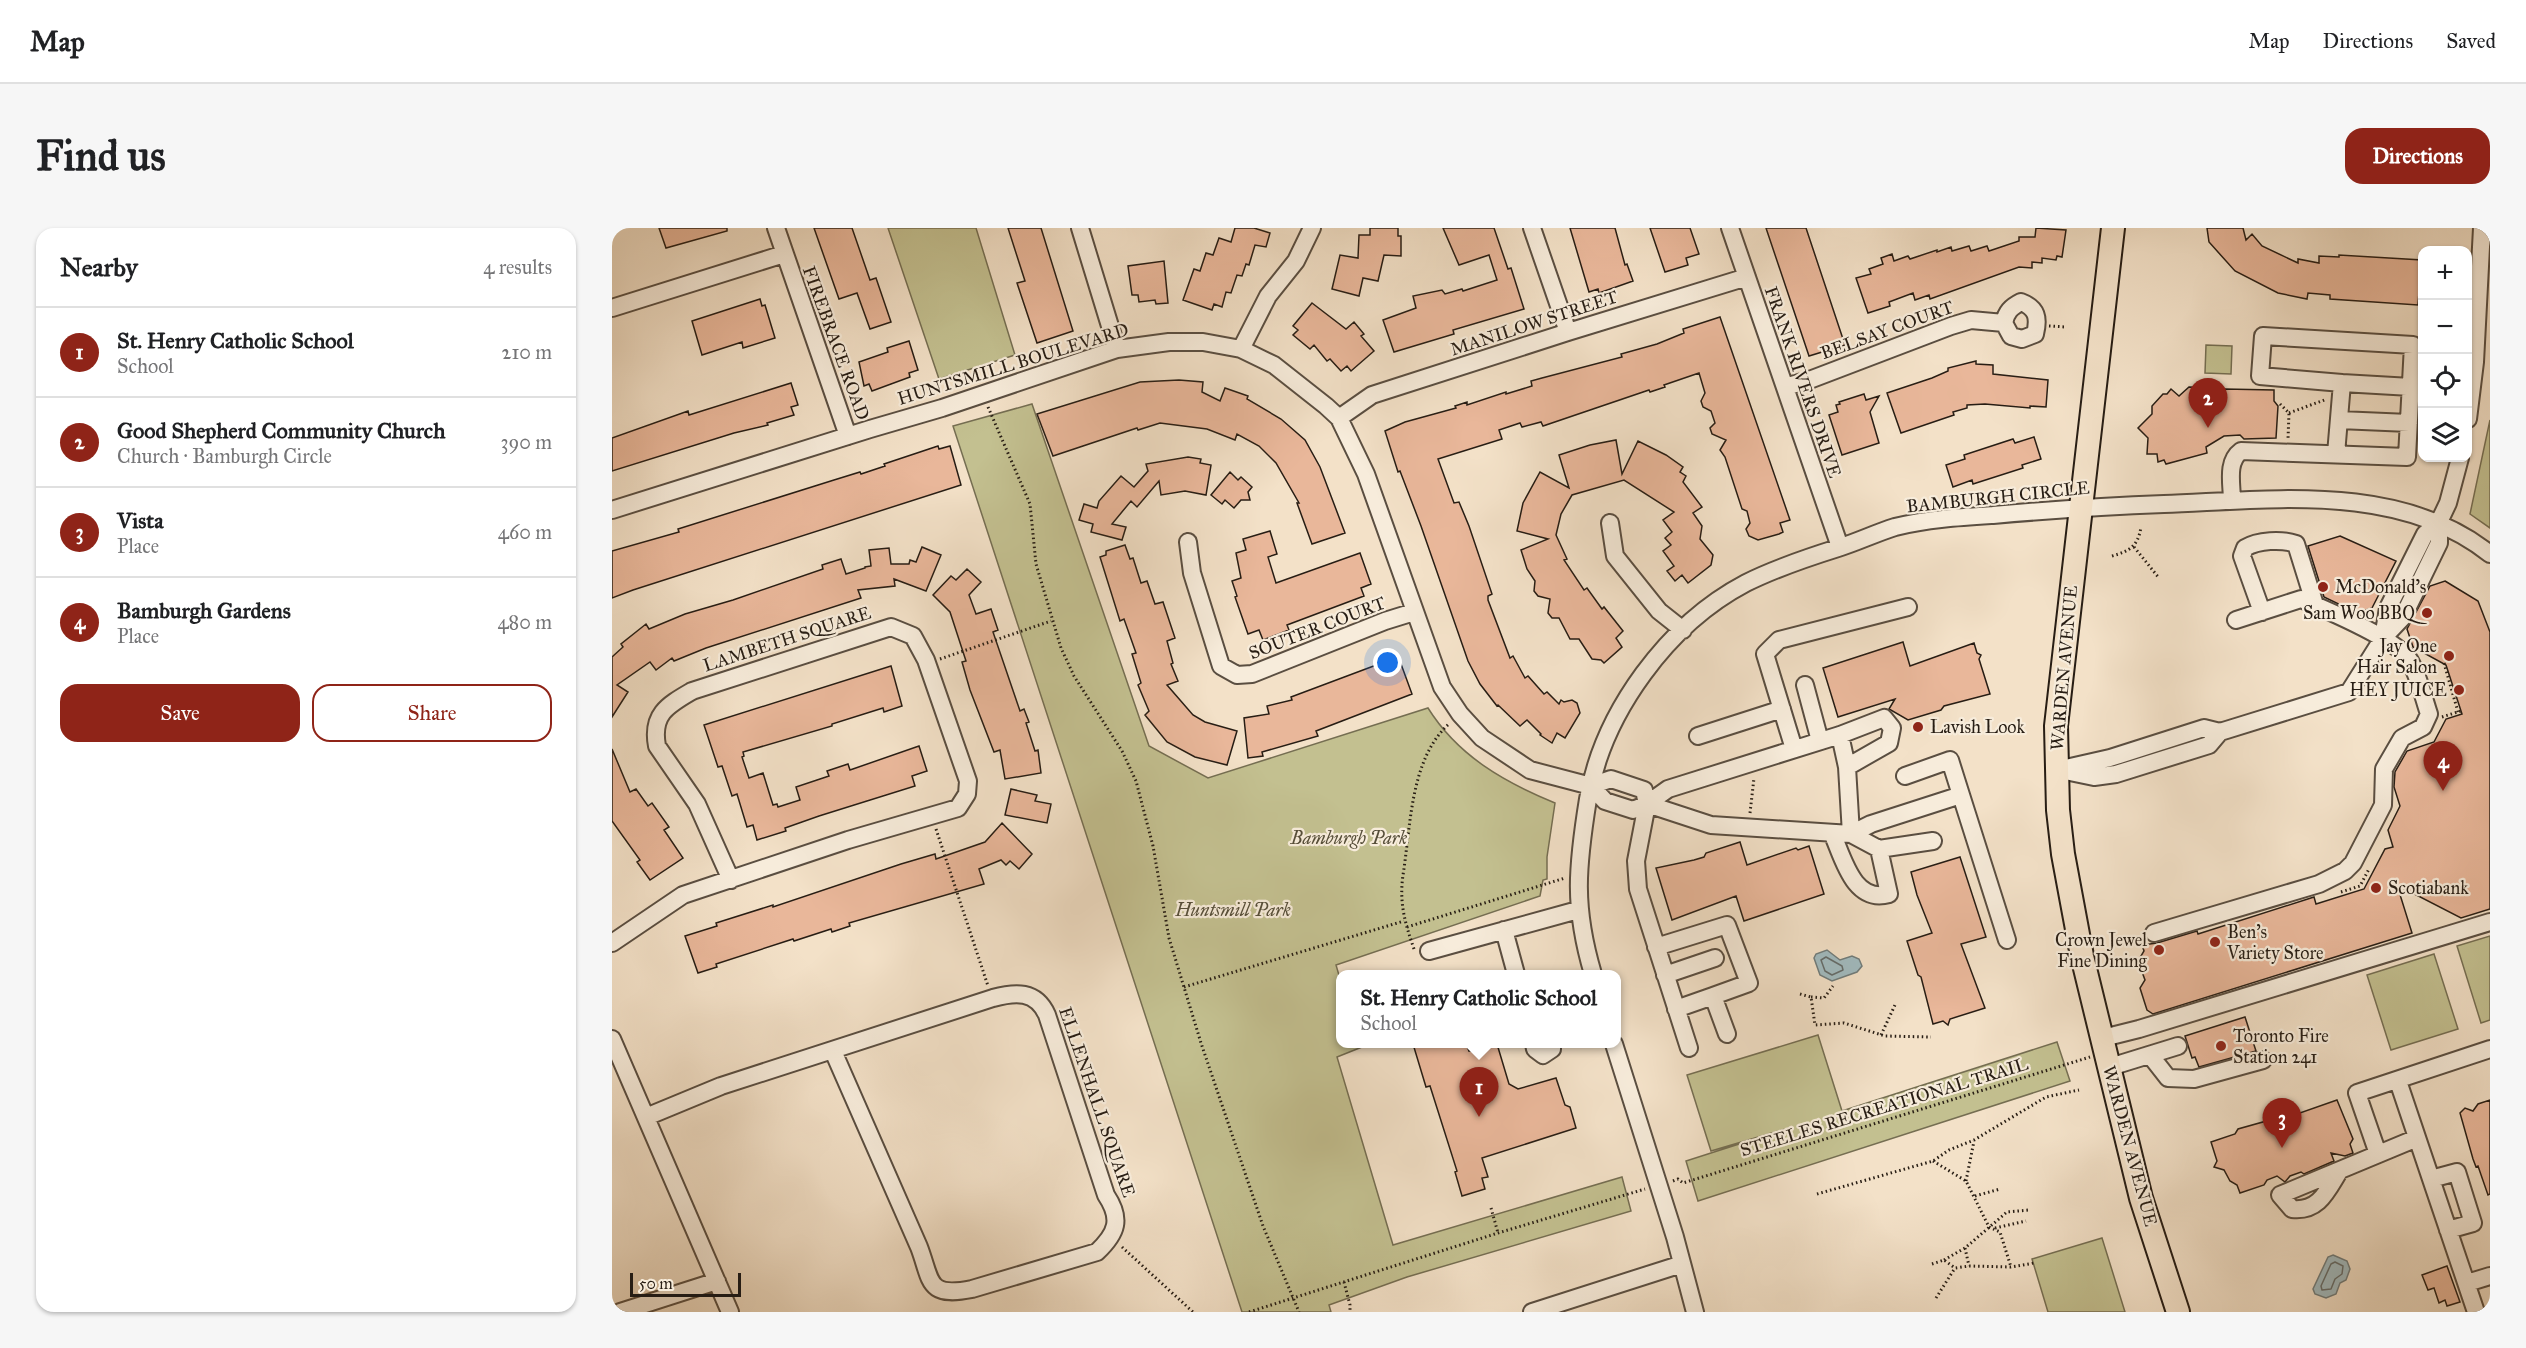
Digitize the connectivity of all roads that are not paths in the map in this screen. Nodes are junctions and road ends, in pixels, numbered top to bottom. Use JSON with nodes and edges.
{"nodes":[{"id":1,"x":776,"y":228,"type":"edge"},
{"id":2,"x":1080,"y":228,"type":"edge"},
{"id":3,"x":1312,"y":228,"type":"edge"},
{"id":4,"x":1532,"y":228,"type":"edge"},
{"id":5,"x":1730,"y":228,"type":"edge"},
{"id":6,"x":2113,"y":228,"type":"edge"},
{"id":7,"x":2482,"y":228,"type":"edge"},
{"id":8,"x":784,"y":254,"type":"junction"},
{"id":9,"x":1747,"y":278,"type":"junction"},
{"id":10,"x":612,"y":308,"type":"edge"},
{"id":11,"x":2004,"y":323,"type":"dead end"},
{"id":12,"x":1568,"y":332,"type":"junction"},
{"id":13,"x":1117,"y":349,"type":"junction"},
{"id":14,"x":1241,"y":350,"type":"junction"},
{"id":15,"x":2472,"y":380,"type":"edge"},
{"id":16,"x":2342,"y":383,"type":"junction"},
{"id":17,"x":1785,"y":387,"type":"junction"},
{"id":18,"x":2417,"y":388,"type":"edge"},
{"id":19,"x":1339,"y":418,"type":"junction"},
{"id":20,"x":2339,"y":420,"type":"junction"},
{"id":21,"x":2409,"y":423,"type":"junction"},
{"id":22,"x":848,"y":436,"type":"junction"},
{"id":23,"x":2336,"y":454,"type":"junction"},
{"id":24,"x":2459,"y":462,"type":"edge"},
{"id":25,"x":2232,"y":501,"type":"junction"},
{"id":26,"x":2080,"y":508,"type":"junction"},
{"id":27,"x":612,"y":510,"type":"edge"},
{"id":28,"x":2439,"y":522,"type":"junction"},
{"id":29,"x":1610,"y":523,"type":"dead end"},
{"id":30,"x":1188,"y":543,"type":"dead end"},
{"id":31,"x":1840,"y":547,"type":"junction"},
{"id":32,"x":2490,"y":554,"type":"edge"},
{"id":33,"x":2315,"y":605,"type":"junction"},
{"id":34,"x":1908,"y":607,"type":"dead end"},
{"id":35,"x":1414,"y":612,"type":"junction"},
{"id":36,"x":2262,"y":612,"type":"junction"},
{"id":37,"x":2236,"y":620,"type":"dead end"},
{"id":38,"x":1683,"y":630,"type":"junction"},
{"id":39,"x":2382,"y":638,"type":"junction"},
{"id":40,"x":1805,"y":685,"type":"dead end"},
{"id":41,"x":1782,"y":709,"type":"junction"},
{"id":42,"x":1840,"y":735,"type":"junction"},
{"id":43,"x":1698,"y":736,"type":"dead end"},
{"id":44,"x":1820,"y":741,"type":"junction"},
{"id":45,"x":1794,"y":750,"type":"junction"},
{"id":46,"x":1847,"y":767,"type":"junction"},
{"id":47,"x":2057,"y":770,"type":"junction"},
{"id":48,"x":1905,"y":776,"type":"dead end"},
{"id":49,"x":1590,"y":786,"type":"junction"},
{"id":50,"x":1961,"y":795,"type":"junction"},
{"id":51,"x":1647,"y":804,"type":"junction"},
{"id":52,"x":1832,"y":833,"type":"junction"},
{"id":53,"x":1851,"y":834,"type":"junction"},
{"id":54,"x":1933,"y":841,"type":"dead end"},
{"id":55,"x":1879,"y":849,"type":"junction"},
{"id":56,"x":731,"y":880,"type":"junction"},
{"id":57,"x":1578,"y":910,"type":"junction"},
{"id":58,"x":2490,"y":922,"type":"edge"},
{"id":59,"x":1504,"y":930,"type":"junction"},
{"id":60,"x":2151,"y":935,"type":"road end"},
{"id":61,"x":2007,"y":940,"type":"dead end"},
{"id":62,"x":612,"y":943,"type":"edge"},
{"id":63,"x":1656,"y":947,"type":"junction"},
{"id":64,"x":1423,"y":952,"type":"road end"},
{"id":65,"x":1715,"y":958,"type":"dead end"},
{"id":66,"x":1515,"y":970,"type":"edge"},
{"id":67,"x":1591,"y":970,"type":"edge"},
{"id":68,"x":1665,"y":975,"type":"junction"},
{"id":69,"x":1713,"y":996,"type":"junction"},
{"id":70,"x":1676,"y":1009,"type":"junction"},
{"id":71,"x":1727,"y":1034,"type":"dead end"},
{"id":72,"x":612,"y":1039,"type":"edge"},
{"id":73,"x":2178,"y":1046,"type":"dead end"},
{"id":74,"x":1535,"y":1048,"type":"edge"},
{"id":75,"x":1552,"y":1048,"type":"edge"},
{"id":76,"x":1615,"y":1048,"type":"edge"},
{"id":77,"x":1689,"y":1048,"type":"dead end"},
{"id":78,"x":2490,"y":1049,"type":"edge"},
{"id":79,"x":833,"y":1051,"type":"junction"},
{"id":80,"x":2106,"y":1053,"type":"junction"},
{"id":81,"x":2150,"y":1055,"type":"junction"},
{"id":82,"x":2263,"y":1060,"type":"dead end"},
{"id":83,"x":2398,"y":1081,"type":"junction"},
{"id":84,"x":646,"y":1117,"type":"junction"},
{"id":85,"x":2417,"y":1138,"type":"junction"},
{"id":86,"x":2378,"y":1154,"type":"junction"},
{"id":87,"x":2340,"y":1170,"type":"dead end"},
{"id":88,"x":2431,"y":1179,"type":"junction"},
{"id":89,"x":2448,"y":1230,"type":"junction"},
{"id":90,"x":1682,"y":1264,"type":"junction"},
{"id":91,"x":2490,"y":1276,"type":"edge"},
{"id":92,"x":717,"y":1281,"type":"junction"},
{"id":93,"x":2467,"y":1283,"type":"junction"},
{"id":94,"x":620,"y":1312,"type":"edge"},
{"id":95,"x":730,"y":1312,"type":"edge"},
{"id":96,"x":1532,"y":1312,"type":"edge"},
{"id":97,"x":1695,"y":1312,"type":"edge"},
{"id":98,"x":2178,"y":1312,"type":"edge"},
{"id":99,"x":2476,"y":1312,"type":"edge"}],
"edges":[{"from":1,"to":8,"type":"street","name":"FIREBRACE ROAD"},
{"from":2,"to":13,"type":"street"},
{"from":3,"to":14,"type":"street"},
{"from":4,"to":12,"type":"street"},
{"from":5,"to":9,"type":"street","name":"FRANK RIVERS DRIVE"},
{"from":6,"to":26,"type":"main road","name":"WARDEN AVENUE"},
{"from":7,"to":15,"type":"street"},
{"from":8,"to":10,"type":"street"},
{"from":8,"to":22,"type":"street","name":"FIREBRACE ROAD"},
{"from":9,"to":12,"type":"street","name":"MANILOW STREET"},
{"from":9,"to":17,"type":"street","name":"FRANK RIVERS DRIVE"},
{"from":11,"to":17,"type":"street","name":"BELSAY COURT"},
{"from":12,"to":19,"type":"street","name":"MANILOW STREET"},
{"from":13,"to":14,"type":"street","name":"HUNTSMILL BOULEVARD"},
{"from":13,"to":22,"type":"street","name":"HUNTSMILL BOULEVARD"},
{"from":14,"to":19,"type":"street","name":"HUNTSMILL BOULEVARD"},
{"from":16,"to":18,"type":"street"},
{"from":16,"to":18,"type":"street"},
{"from":16,"to":20,"type":"street"},
{"from":17,"to":31,"type":"street","name":"FRANK RIVERS DRIVE"},
{"from":18,"to":21,"type":"street"},
{"from":19,"to":35,"type":"street","name":"HUNTSMILL BOULEVARD"},
{"from":20,"to":21,"type":"street"},
{"from":20,"to":23,"type":"street"},
{"from":21,"to":23,"type":"street"},
{"from":22,"to":27,"type":"street","name":"HUNTSMILL BOULEVARD"},
{"from":23,"to":25,"type":"street"},
{"from":24,"to":28,"type":"street"},
{"from":25,"to":26,"type":"street","name":"BAMBURGH CIRCLE"},
{"from":25,"to":28,"type":"street","name":"BAMBURGH CIRCLE"},
{"from":26,"to":31,"type":"street","name":"BAMBURGH CIRCLE"},
{"from":26,"to":47,"type":"main road","name":"WARDEN AVENUE"},
{"from":28,"to":32,"type":"street","name":"BAMBURGH CIRCLE"},
{"from":28,"to":39,"type":"street"},
{"from":29,"to":38,"type":"street"},
{"from":30,"to":35,"type":"street","name":"SOUTER COURT"},
{"from":31,"to":38,"type":"street","name":"BAMBURGH CIRCLE"},
{"from":33,"to":36,"type":"street"},
{"from":33,"to":36,"type":"street"},
{"from":33,"to":39,"type":"street"},
{"from":34,"to":41,"type":"street"},
{"from":35,"to":49,"type":"street","name":"HUNTSMILL BOULEVARD"},
{"from":36,"to":37,"type":"street"},
{"from":38,"to":49,"type":"street","name":"BAMBURGH CIRCLE"},
{"from":39,"to":47,"type":"street"},
{"from":39,"to":60,"type":"street"},
{"from":40,"to":44,"type":"street"},
{"from":41,"to":43,"type":"street"},
{"from":41,"to":45,"type":"street"},
{"from":42,"to":44,"type":"street"},
{"from":42,"to":46,"type":"street"},
{"from":42,"to":46,"type":"street"},
{"from":44,"to":45,"type":"street"},
{"from":45,"to":51,"type":"street"},
{"from":46,"to":53,"type":"street"},
{"from":47,"to":80,"type":"main road","name":"WARDEN AVENUE"},
{"from":48,"to":50,"type":"street"},
{"from":49,"to":51,"type":"street"},
{"from":49,"to":57,"type":"street","name":"BAMBURGH CIRCLE"},
{"from":50,"to":53,"type":"street"},
{"from":50,"to":61,"type":"street"},
{"from":51,"to":52,"type":"street"},
{"from":51,"to":63,"type":"street"},
{"from":52,"to":53,"type":"street"},
{"from":52,"to":55,"type":"street"},
{"from":53,"to":55,"type":"street"},
{"from":54,"to":55,"type":"street"},
{"from":56,"to":56,"type":"street","name":"LAMBETH SQUARE"},
{"from":56,"to":62,"type":"street","name":"LAMBETH SQUARE"},
{"from":57,"to":59,"type":"street"},
{"from":57,"to":67,"type":"street","name":"BAMBURGH CIRCLE"},
{"from":58,"to":80,"type":"street"},
{"from":59,"to":64,"type":"street"},
{"from":59,"to":66,"type":"street"},
{"from":63,"to":68,"type":"street"},
{"from":63,"to":69,"type":"street"},
{"from":65,"to":68,"type":"street"},
{"from":68,"to":70,"type":"street"},
{"from":69,"to":70,"type":"street"},
{"from":69,"to":71,"type":"street"},
{"from":70,"to":77,"type":"street"},
{"from":72,"to":84,"type":"street"},
{"from":73,"to":81,"type":"street"},
{"from":74,"to":75,"type":"street"},
{"from":76,"to":90,"type":"street"},
{"from":78,"to":83,"type":"street"},
{"from":79,"to":79,"type":"street","name":"ELLENHALL SQUARE"},
{"from":79,"to":84,"type":"street","name":"ELLENHALL SQUARE"},
{"from":80,"to":81,"type":"street"},
{"from":80,"to":98,"type":"main road","name":"WARDEN AVENUE"},
{"from":81,"to":82,"type":"street"},
{"from":83,"to":85,"type":"street"},
{"from":83,"to":86,"type":"street"},
{"from":84,"to":92,"type":"street"},
{"from":85,"to":86,"type":"street"},
{"from":85,"to":88,"type":"street"},
{"from":86,"to":87,"type":"street"},
{"from":88,"to":89,"type":"street"},
{"from":88,"to":89,"type":"street"},
{"from":89,"to":93,"type":"street"},
{"from":90,"to":96,"type":"street"},
{"from":90,"to":97,"type":"street"},
{"from":91,"to":93,"type":"street"},
{"from":92,"to":94,"type":"street"},
{"from":92,"to":95,"type":"street"},
{"from":93,"to":99,"type":"street"}]}
